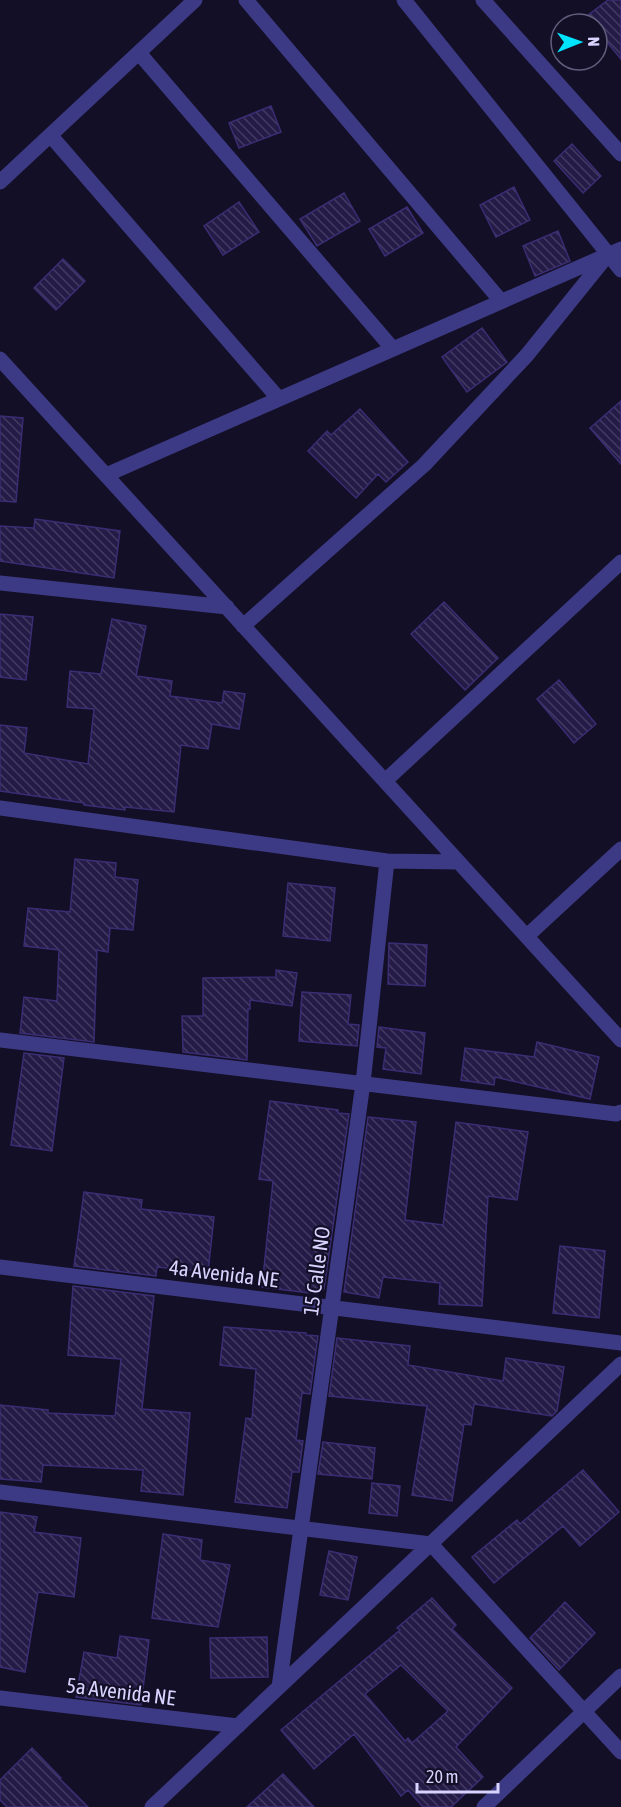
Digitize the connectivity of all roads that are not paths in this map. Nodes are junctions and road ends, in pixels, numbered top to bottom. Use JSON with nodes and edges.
{"nodes":[{"id":1,"x":195,"y":0,"type":"edge"},
{"id":2,"x":246,"y":0,"type":"edge"},
{"id":3,"x":404,"y":0,"type":"edge"},
{"id":4,"x":483,"y":0,"type":"edge"},
{"id":5,"x":139,"y":53,"type":"junction"},
{"id":6,"x":51,"y":136,"type":"junction"},
{"id":7,"x":621,"y":154,"type":"edge"},
{"id":8,"x":0,"y":182,"type":"edge"},
{"id":9,"x":614,"y":252,"type":"edge"},
{"id":10,"x":621,"y":270,"type":"edge"},
{"id":11,"x":501,"y":301,"type":"junction"},
{"id":12,"x":393,"y":349,"type":"junction"},
{"id":13,"x":0,"y":358,"type":"edge"},
{"id":14,"x":6,"y":371,"type":"edge"},
{"id":15,"x":279,"y":399,"type":"junction"},
{"id":16,"x":106,"y":475,"type":"junction"},
{"id":17,"x":621,"y":562,"type":"edge"},
{"id":18,"x":0,"y":583,"type":"edge"},
{"id":19,"x":227,"y":608,"type":"junction"},
{"id":20,"x":243,"y":626,"type":"junction"},
{"id":21,"x":385,"y":781,"type":"junction"},
{"id":22,"x":0,"y":808,"type":"edge"},
{"id":23,"x":621,"y":849,"type":"edge"},
{"id":24,"x":387,"y":861,"type":"junction"},
{"id":25,"x":458,"y":862,"type":"junction"},
{"id":26,"x":527,"y":936,"type":"junction"},
{"id":27,"x":0,"y":1040,"type":"edge"},
{"id":28,"x":621,"y":1040,"type":"edge"},
{"id":29,"x":363,"y":1083,"type":"junction"},
{"id":30,"x":621,"y":1112,"type":"edge"},
{"id":31,"x":0,"y":1267,"type":"edge"},
{"id":32,"x":332,"y":1308,"type":"junction"},
{"id":33,"x":621,"y":1343,"type":"edge"},
{"id":34,"x":621,"y":1364,"type":"edge"},
{"id":35,"x":0,"y":1492,"type":"edge"},
{"id":36,"x":301,"y":1528,"type":"junction"},
{"id":37,"x":431,"y":1544,"type":"junction"},
{"id":38,"x":621,"y":1676,"type":"edge"},
{"id":39,"x":279,"y":1687,"type":"junction"},
{"id":40,"x":0,"y":1698,"type":"edge"},
{"id":41,"x":583,"y":1712,"type":"junction"},
{"id":42,"x":238,"y":1726,"type":"junction"},
{"id":43,"x":621,"y":1752,"type":"edge"},
{"id":44,"x":152,"y":1807,"type":"edge"},
{"id":45,"x":484,"y":1807,"type":"edge"}],
"edges":[{"from":1,"to":5,"type":"street"},
{"from":2,"to":11,"type":"street"},
{"from":3,"to":9,"type":"street"},
{"from":4,"to":7,"type":"street"},
{"from":5,"to":6,"type":"street"},
{"from":5,"to":12,"type":"street"},
{"from":6,"to":8,"type":"street"},
{"from":6,"to":15,"type":"street"},
{"from":9,"to":10,"type":"street"},
{"from":9,"to":11,"type":"street"},
{"from":9,"to":20,"type":"street"},
{"from":11,"to":12,"type":"street"},
{"from":12,"to":15,"type":"street"},
{"from":13,"to":14,"type":"street"},
{"from":14,"to":16,"type":"street"},
{"from":15,"to":16,"type":"street"},
{"from":16,"to":19,"type":"street"},
{"from":17,"to":21,"type":"street"},
{"from":18,"to":19,"type":"street"},
{"from":19,"to":20,"type":"street"},
{"from":20,"to":21,"type":"street"},
{"from":21,"to":25,"type":"street"},
{"from":22,"to":24,"type":"street"},
{"from":23,"to":26,"type":"street"},
{"from":24,"to":25,"type":"street"},
{"from":24,"to":29,"type":"street","name":"15 Calle NO"},
{"from":25,"to":26,"type":"street"},
{"from":26,"to":28,"type":"street"},
{"from":27,"to":29,"type":"street"},
{"from":29,"to":30,"type":"street"},
{"from":29,"to":32,"type":"street","name":"15 Calle NO"},
{"from":31,"to":32,"type":"street","name":"4a Avenida NE"},
{"from":32,"to":33,"type":"street","name":"4a Avenida NE"},
{"from":32,"to":36,"type":"street","name":"15 Calle NO"},
{"from":34,"to":37,"type":"street"},
{"from":35,"to":36,"type":"street"},
{"from":36,"to":37,"type":"street"},
{"from":36,"to":39,"type":"street","name":"15 Calle NO"},
{"from":37,"to":39,"type":"street"},
{"from":37,"to":41,"type":"street"},
{"from":38,"to":41,"type":"street"},
{"from":39,"to":42,"type":"street"},
{"from":40,"to":42,"type":"street","name":"5a Avenida NE"},
{"from":41,"to":43,"type":"street"},
{"from":41,"to":45,"type":"street"},
{"from":42,"to":44,"type":"street"}]}
